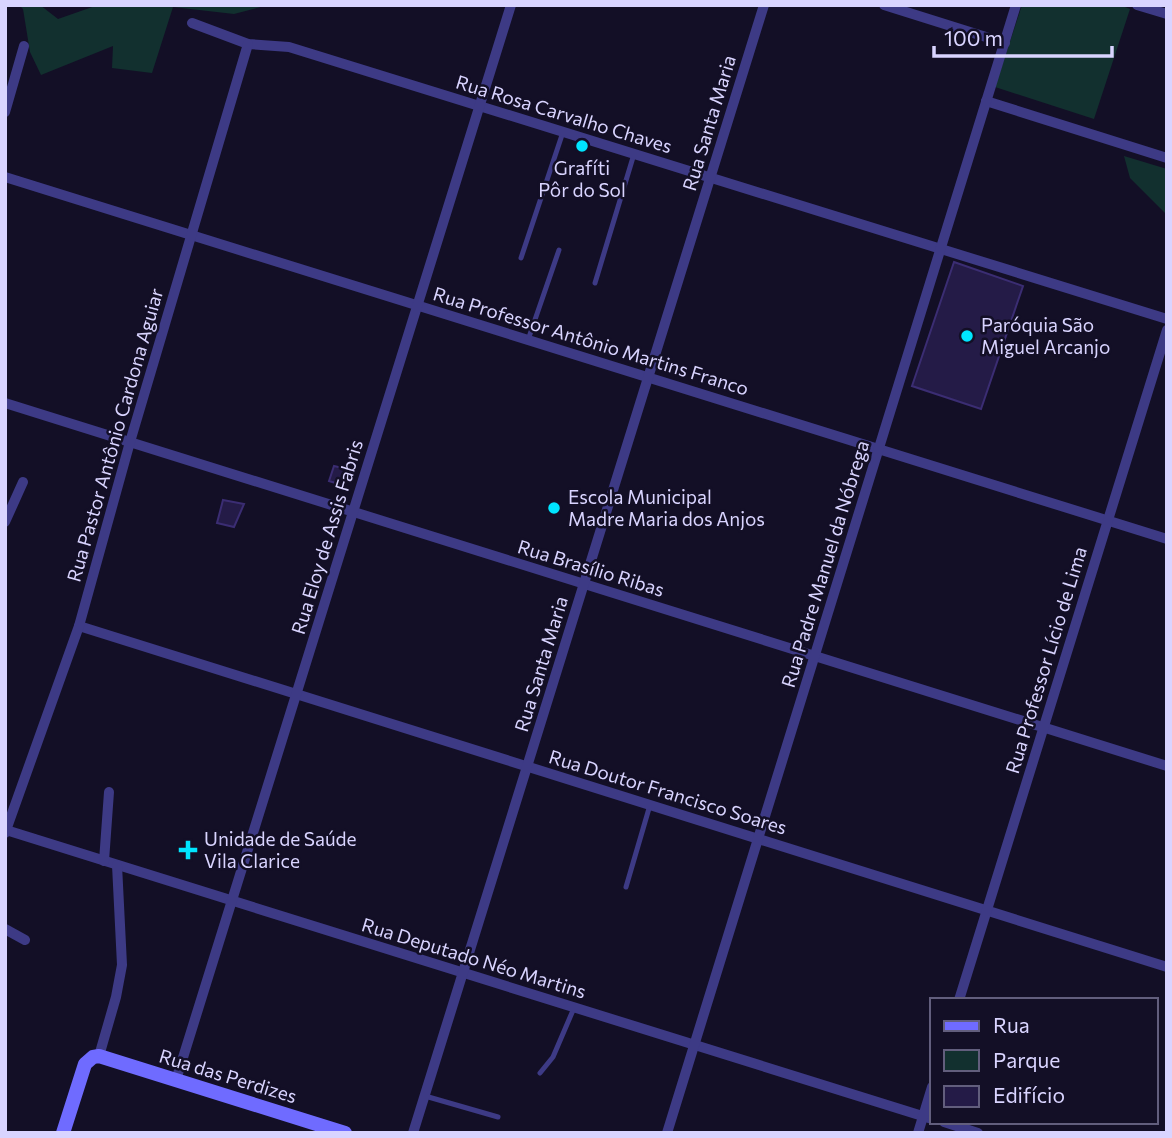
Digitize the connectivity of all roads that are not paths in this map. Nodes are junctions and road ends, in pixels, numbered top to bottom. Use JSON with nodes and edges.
{"nodes":[{"id":1,"x":511,"y":5,"type":"edge"},
{"id":2,"x":764,"y":5,"type":"edge"},
{"id":3,"x":884,"y":5,"type":"edge"},
{"id":4,"x":1016,"y":5,"type":"edge"},
{"id":5,"x":1137,"y":5,"type":"edge"},
{"id":6,"x":1167,"y":14,"type":"edge"},
{"id":7,"x":192,"y":23,"type":"dead end"},
{"id":8,"x":1005,"y":43,"type":"junction"},
{"id":9,"x":248,"y":44,"type":"junction"},
{"id":10,"x":24,"y":46,"type":"dead end"},
{"id":11,"x":986,"y":102,"type":"junction"},
{"id":12,"x":480,"y":106,"type":"junction"},
{"id":13,"x":6,"y":110,"type":"edge"},
{"id":14,"x":563,"y":132,"type":"junction"},
{"id":15,"x":634,"y":154,"type":"junction"},
{"id":16,"x":1167,"y":158,"type":"edge"},
{"id":17,"x":5,"y":177,"type":"edge"},
{"id":18,"x":710,"y":177,"type":"junction"},
{"id":19,"x":191,"y":235,"type":"junction"},
{"id":20,"x":941,"y":249,"type":"junction"},
{"id":21,"x":559,"y":250,"type":"dead end"},
{"id":22,"x":521,"y":258,"type":"dead end"},
{"id":23,"x":595,"y":283,"type":"dead end"},
{"id":24,"x":417,"y":305,"type":"junction"},
{"id":25,"x":1167,"y":319,"type":"edge"},
{"id":26,"x":1167,"y":330,"type":"edge"},
{"id":27,"x":528,"y":340,"type":"junction"},
{"id":28,"x":648,"y":377,"type":"junction"},
{"id":29,"x":5,"y":403,"type":"edge"},
{"id":30,"x":130,"y":442,"type":"junction"},
{"id":31,"x":879,"y":449,"type":"junction"},
{"id":32,"x":23,"y":482,"type":"dead end"},
{"id":33,"x":353,"y":512,"type":"junction"},
{"id":34,"x":1108,"y":520,"type":"junction"},
{"id":35,"x":5,"y":522,"type":"edge"},
{"id":36,"x":1167,"y":539,"type":"edge"},
{"id":37,"x":584,"y":584,"type":"junction"},
{"id":38,"x":79,"y":626,"type":"junction"},
{"id":39,"x":814,"y":656,"type":"junction"},
{"id":40,"x":296,"y":694,"type":"junction"},
{"id":41,"x":1044,"y":728,"type":"junction"},
{"id":42,"x":527,"y":766,"type":"junction"},
{"id":43,"x":1167,"y":766,"type":"edge"},
{"id":44,"x":109,"y":792,"type":"dead end"},
{"id":45,"x":650,"y":805,"type":"junction"},
{"id":46,"x":6,"y":832,"type":"edge"},
{"id":47,"x":758,"y":839,"type":"junction"},
{"id":48,"x":104,"y":861,"type":"junction"},
{"id":49,"x":117,"y":865,"type":"junction"},
{"id":50,"x":626,"y":887,"type":"dead end"},
{"id":51,"x":232,"y":901,"type":"junction"},
{"id":52,"x":987,"y":910,"type":"junction"},
{"id":53,"x":5,"y":929,"type":"edge"},
{"id":54,"x":25,"y":940,"type":"dead end"},
{"id":55,"x":1167,"y":967,"type":"edge"},
{"id":56,"x":463,"y":973,"type":"junction"},
{"id":57,"x":960,"y":998,"type":"edge"},
{"id":58,"x":575,"y":1007,"type":"junction"},
{"id":59,"x":694,"y":1045,"type":"junction"},
{"id":60,"x":99,"y":1056,"type":"junction"},
{"id":61,"x":540,"y":1073,"type":"dead end"},
{"id":62,"x":176,"y":1080,"type":"junction"},
{"id":63,"x":425,"y":1096,"type":"junction"},
{"id":64,"x":498,"y":1117,"type":"dead end"},
{"id":65,"x":928,"y":1117,"type":"edge"},
{"id":66,"x":950,"y":1124,"type":"edge"},
{"id":67,"x":63,"y":1133,"type":"edge"},
{"id":68,"x":345,"y":1133,"type":"edge"},
{"id":69,"x":413,"y":1133,"type":"edge"},
{"id":70,"x":667,"y":1133,"type":"edge"},
{"id":71,"x":918,"y":1133,"type":"edge"},
{"id":72,"x":978,"y":1133,"type":"edge"}],
"edges":[{"from":1,"to":12,"type":"street","name":"Rua Eloy de Assis Fabris"},
{"from":2,"to":18,"type":"street","name":"Rua Santa Maria"},
{"from":3,"to":8,"type":"street"},
{"from":4,"to":8,"type":"street","name":"Rua Padre Manuel da Nóbrega"},
{"from":5,"to":6,"type":"street"},
{"from":7,"to":9,"type":"street","name":"Rua Rosa Carvalho Chaves"},
{"from":8,"to":11,"type":"street","name":"Rua Padre Manuel da Nóbrega"},
{"from":9,"to":12,"type":"street","name":"Rua Rosa Carvalho Chaves"},
{"from":9,"to":19,"type":"street","name":"Rua Pastor Antônio Cardona Aguiar"},
{"from":10,"to":13,"type":"street"},
{"from":11,"to":16,"type":"street"},
{"from":11,"to":20,"type":"street","name":"Rua Padre Manuel da Nóbrega"},
{"from":12,"to":14,"type":"street","name":"Rua Rosa Carvalho Chaves"},
{"from":12,"to":24,"type":"street","name":"Rua Eloy de Assis Fabris"},
{"from":14,"to":15,"type":"street","name":"Rua Rosa Carvalho Chaves"},
{"from":14,"to":22,"type":"lane"},
{"from":15,"to":18,"type":"street","name":"Rua Rosa Carvalho Chaves"},
{"from":15,"to":23,"type":"lane"},
{"from":17,"to":19,"type":"street","name":"Rua Professor Antônio Martins Franco"},
{"from":18,"to":20,"type":"street","name":"Rua Rosa Carvalho Chaves"},
{"from":18,"to":28,"type":"street","name":"Rua Santa Maria"},
{"from":19,"to":24,"type":"street","name":"Rua Professor Antônio Martins Franco"},
{"from":19,"to":30,"type":"street","name":"Rua Pastor Antônio Cardona Aguiar"},
{"from":20,"to":25,"type":"street","name":"Rua Rosa Carvalho Chaves"},
{"from":20,"to":31,"type":"street","name":"Rua Padre Manuel da Nóbrega"},
{"from":21,"to":27,"type":"lane"},
{"from":24,"to":27,"type":"street","name":"Rua Professor Antônio Martins Franco"},
{"from":24,"to":33,"type":"street","name":"Rua Eloy de Assis Fabris"},
{"from":26,"to":34,"type":"street","name":"Rua Professor Lício de Lima"},
{"from":27,"to":28,"type":"street","name":"Rua Professor Antônio Martins Franco"},
{"from":28,"to":31,"type":"street","name":"Rua Professor Antônio Martins Franco"},
{"from":28,"to":37,"type":"street","name":"Rua Santa Maria"},
{"from":29,"to":30,"type":"street","name":"Rua Brasílio Ribas"},
{"from":30,"to":33,"type":"street","name":"Rua Brasílio Ribas"},
{"from":30,"to":38,"type":"street","name":"Rua Pastor Antônio Cardona Aguiar"},
{"from":31,"to":34,"type":"street","name":"Rua Professor Antônio Martins Franco"},
{"from":31,"to":39,"type":"street","name":"Rua Padre Manuel da Nóbrega"},
{"from":32,"to":35,"type":"street"},
{"from":33,"to":37,"type":"street","name":"Rua Brasílio Ribas"},
{"from":33,"to":40,"type":"street","name":"Rua Eloy de Assis Fabris"},
{"from":34,"to":36,"type":"street","name":"Rua Professor Antônio Martins Franco"},
{"from":34,"to":41,"type":"street","name":"Rua Professor Lício de Lima"},
{"from":37,"to":39,"type":"street","name":"Rua Brasílio Ribas"},
{"from":37,"to":42,"type":"street","name":"Rua Santa Maria"},
{"from":38,"to":40,"type":"street","name":"Rua Doutor Francisco Soares"},
{"from":38,"to":46,"type":"street","name":"Rua Pastor Antônio Cardona Aguiar"},
{"from":39,"to":41,"type":"street","name":"Rua Brasílio Ribas"},
{"from":39,"to":47,"type":"street","name":"Rua Padre Manuel da Nóbrega"},
{"from":40,"to":42,"type":"street","name":"Rua Doutor Francisco Soares"},
{"from":40,"to":51,"type":"street","name":"Rua Eloy de Assis Fabris"},
{"from":41,"to":43,"type":"street","name":"Rua Brasílio Ribas"},
{"from":41,"to":52,"type":"street","name":"Rua Professor Lício de Lima"},
{"from":42,"to":45,"type":"street","name":"Rua Doutor Francisco Soares"},
{"from":42,"to":56,"type":"street","name":"Rua Santa Maria"},
{"from":44,"to":48,"type":"street"},
{"from":45,"to":47,"type":"street","name":"Rua Doutor Francisco Soares"},
{"from":45,"to":50,"type":"lane"},
{"from":46,"to":48,"type":"street","name":"Rua Deputado Néo Martins"},
{"from":47,"to":52,"type":"street","name":"Rua Doutor Francisco Soares"},
{"from":47,"to":59,"type":"street","name":"Rua Padre Manuel da Nóbrega"},
{"from":48,"to":49,"type":"street","name":"Rua Deputado Néo Martins"},
{"from":49,"to":51,"type":"street","name":"Rua Deputado Néo Martins"},
{"from":49,"to":60,"type":"street"},
{"from":51,"to":56,"type":"street","name":"Rua Deputado Néo Martins"},
{"from":51,"to":62,"type":"street","name":"Rua Eloy de Assis Fabris"},
{"from":52,"to":55,"type":"street","name":"Rua Doutor Francisco Soares"},
{"from":52,"to":57,"type":"street","name":"Rua Professor Lício de Lima"},
{"from":53,"to":54,"type":"street"},
{"from":56,"to":58,"type":"street","name":"Rua Deputado Néo Martins"},
{"from":56,"to":63,"type":"street","name":"Rua Santa Maria"},
{"from":58,"to":59,"type":"street","name":"Rua Deputado Néo Martins"},
{"from":58,"to":61,"type":"lane"},
{"from":59,"to":65,"type":"street","name":"Rua Deputado Néo Martins"},
{"from":59,"to":70,"type":"street","name":"Rua Padre Manuel da Nóbrega"},
{"from":60,"to":62,"type":"street","name":"Rua das Perdizes"},
{"from":60,"to":67,"type":"street"},
{"from":62,"to":68,"type":"street","name":"Rua das Perdizes"},
{"from":63,"to":64,"type":"lane"},
{"from":63,"to":69,"type":"street","name":"Rua Santa Maria"},
{"from":65,"to":71,"type":"street"},
{"from":66,"to":72,"type":"street"}]}
